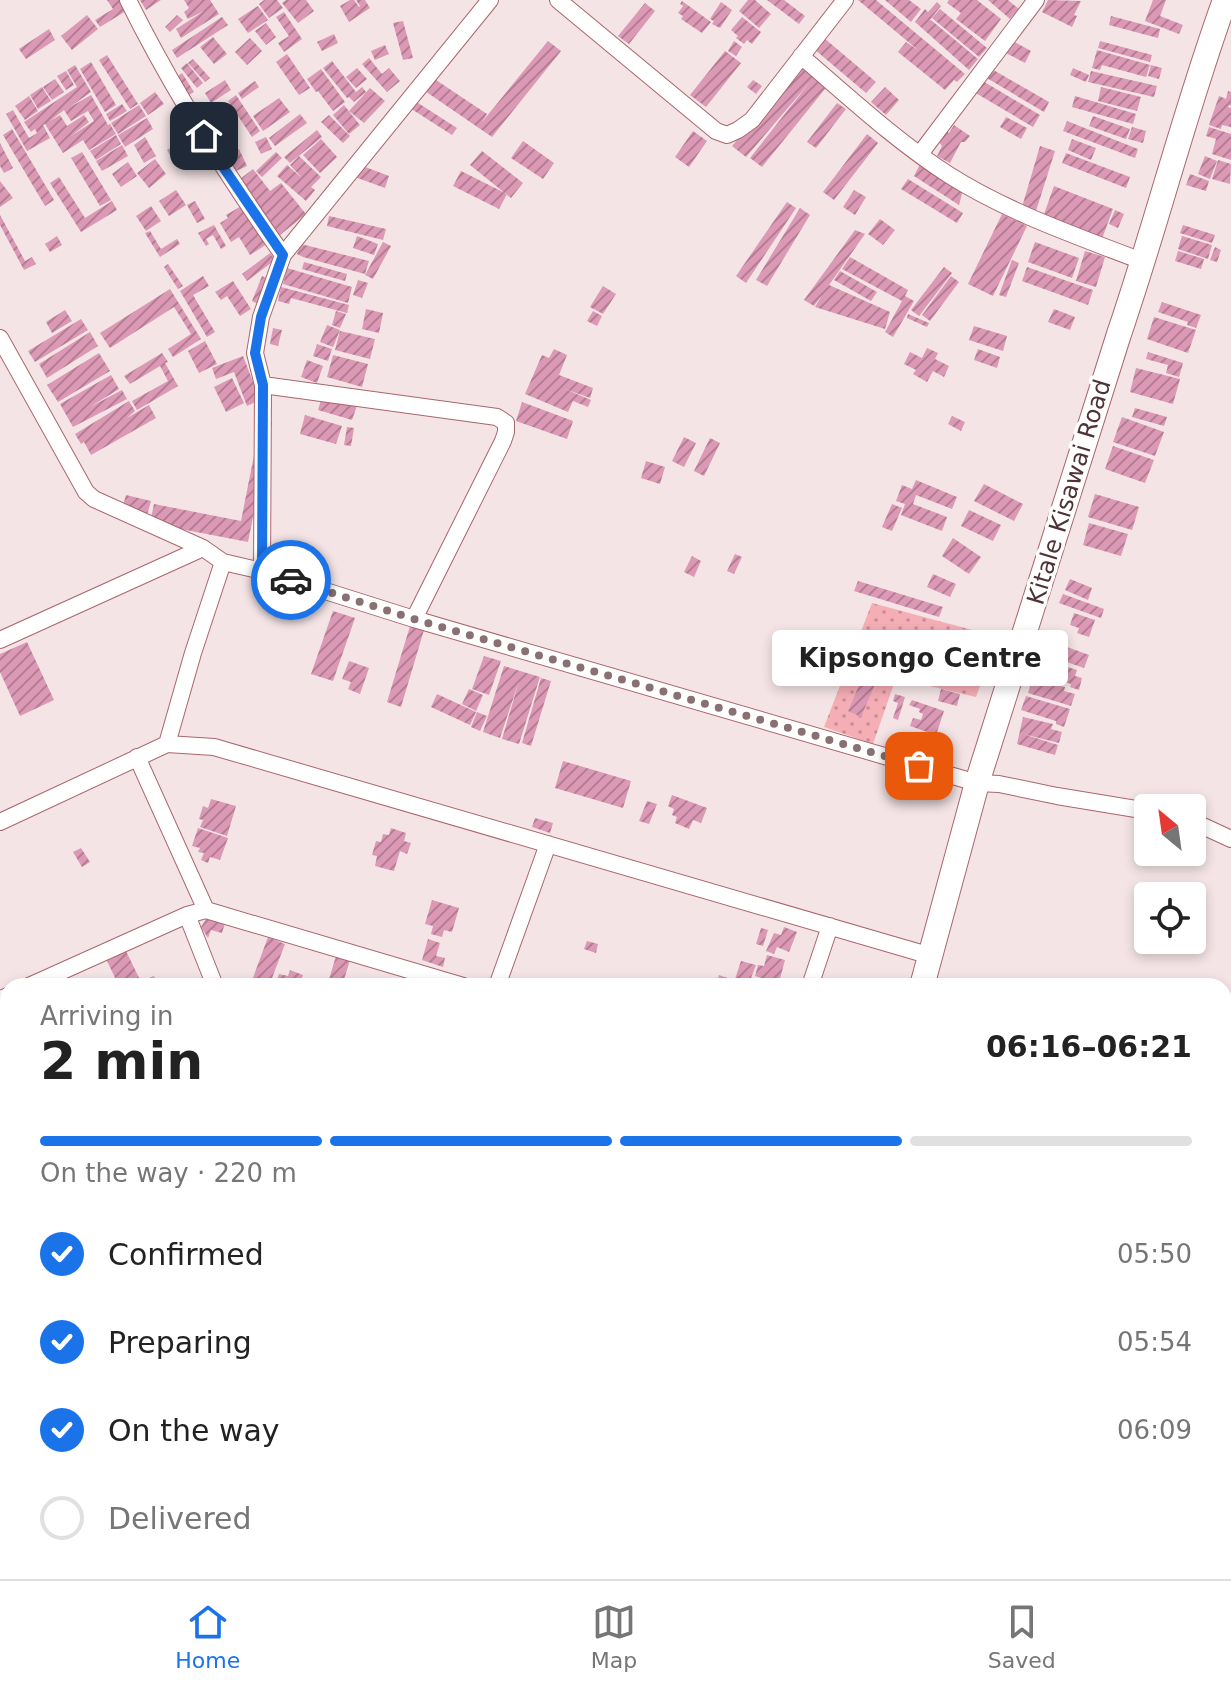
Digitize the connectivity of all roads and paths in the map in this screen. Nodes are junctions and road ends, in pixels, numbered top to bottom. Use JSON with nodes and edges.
{"nodes":[{"id":1,"x":128,"y":0,"type":"edge"},
{"id":2,"x":490,"y":0,"type":"edge"},
{"id":3,"x":558,"y":0,"type":"edge"},
{"id":4,"x":845,"y":0,"type":"edge"},
{"id":5,"x":1036,"y":0,"type":"edge"},
{"id":6,"x":1225,"y":0,"type":"edge"},
{"id":7,"x":801,"y":56,"type":"junction"},
{"id":8,"x":920,"y":154,"type":"junction"},
{"id":9,"x":283,"y":255,"type":"junction"},
{"id":10,"x":1144,"y":262,"type":"junction"},
{"id":11,"x":0,"y":338,"type":"edge"},
{"id":12,"x":263,"y":385,"type":"junction"},
{"id":13,"x":203,"y":548,"type":"junction"},
{"id":14,"x":223,"y":562,"type":"junction"},
{"id":15,"x":262,"y":571,"type":"junction"},
{"id":16,"x":414,"y":619,"type":"junction"},
{"id":17,"x":0,"y":640,"type":"edge"},
{"id":18,"x":167,"y":744,"type":"junction"},
{"id":19,"x":137,"y":757,"type":"junction"},
{"id":20,"x":977,"y":783,"type":"junction"},
{"id":21,"x":1134,"y":809,"type":"edge"},
{"id":22,"x":0,"y":822,"type":"edge"},
{"id":23,"x":1206,"y":827,"type":"edge"},
{"id":24,"x":1231,"y":839,"type":"edge"},
{"id":25,"x":548,"y":844,"type":"junction"},
{"id":26,"x":206,"y":910,"type":"junction"},
{"id":27,"x":187,"y":915,"type":"junction"},
{"id":28,"x":830,"y":926,"type":"junction"},
{"id":29,"x":931,"y":956,"type":"junction"},
{"id":30,"x":47,"y":978,"type":"edge"},
{"id":31,"x":212,"y":978,"type":"edge"},
{"id":32,"x":436,"y":978,"type":"edge"},
{"id":33,"x":500,"y":978,"type":"edge"},
{"id":34,"x":813,"y":978,"type":"edge"},
{"id":35,"x":924,"y":978,"type":"edge"}],
"edges":[{"from":1,"to":9,"type":"street"},
{"from":2,"to":9,"type":"street"},
{"from":3,"to":7,"type":"street"},
{"from":4,"to":7,"type":"street"},
{"from":5,"to":8,"type":"street"},
{"from":6,"to":10,"type":"street","name":"Kitale Kisawai Road"},
{"from":7,"to":8,"type":"street"},
{"from":8,"to":10,"type":"street"},
{"from":9,"to":12,"type":"street"},
{"from":10,"to":20,"type":"street","name":"Kitale Kisawai Road"},
{"from":11,"to":13,"type":"street"},
{"from":12,"to":15,"type":"street"},
{"from":12,"to":16,"type":"street"},
{"from":13,"to":14,"type":"street"},
{"from":13,"to":17,"type":"street"},
{"from":14,"to":15,"type":"street"},
{"from":14,"to":18,"type":"street"},
{"from":15,"to":16,"type":"street"},
{"from":16,"to":20,"type":"street"},
{"from":18,"to":19,"type":"street"},
{"from":18,"to":25,"type":"street"},
{"from":19,"to":22,"type":"street"},
{"from":19,"to":26,"type":"street"},
{"from":20,"to":21,"type":"street"},
{"from":20,"to":29,"type":"street","name":"Kitale Kisawai Road"},
{"from":23,"to":24,"type":"street"},
{"from":25,"to":28,"type":"street"},
{"from":25,"to":33,"type":"street"},
{"from":26,"to":27,"type":"street"},
{"from":26,"to":32,"type":"street"},
{"from":27,"to":30,"type":"street"},
{"from":27,"to":31,"type":"street"},
{"from":28,"to":29,"type":"street"},
{"from":28,"to":34,"type":"street"},
{"from":29,"to":35,"type":"street","name":"Kitale Kisawai Road"}]}
